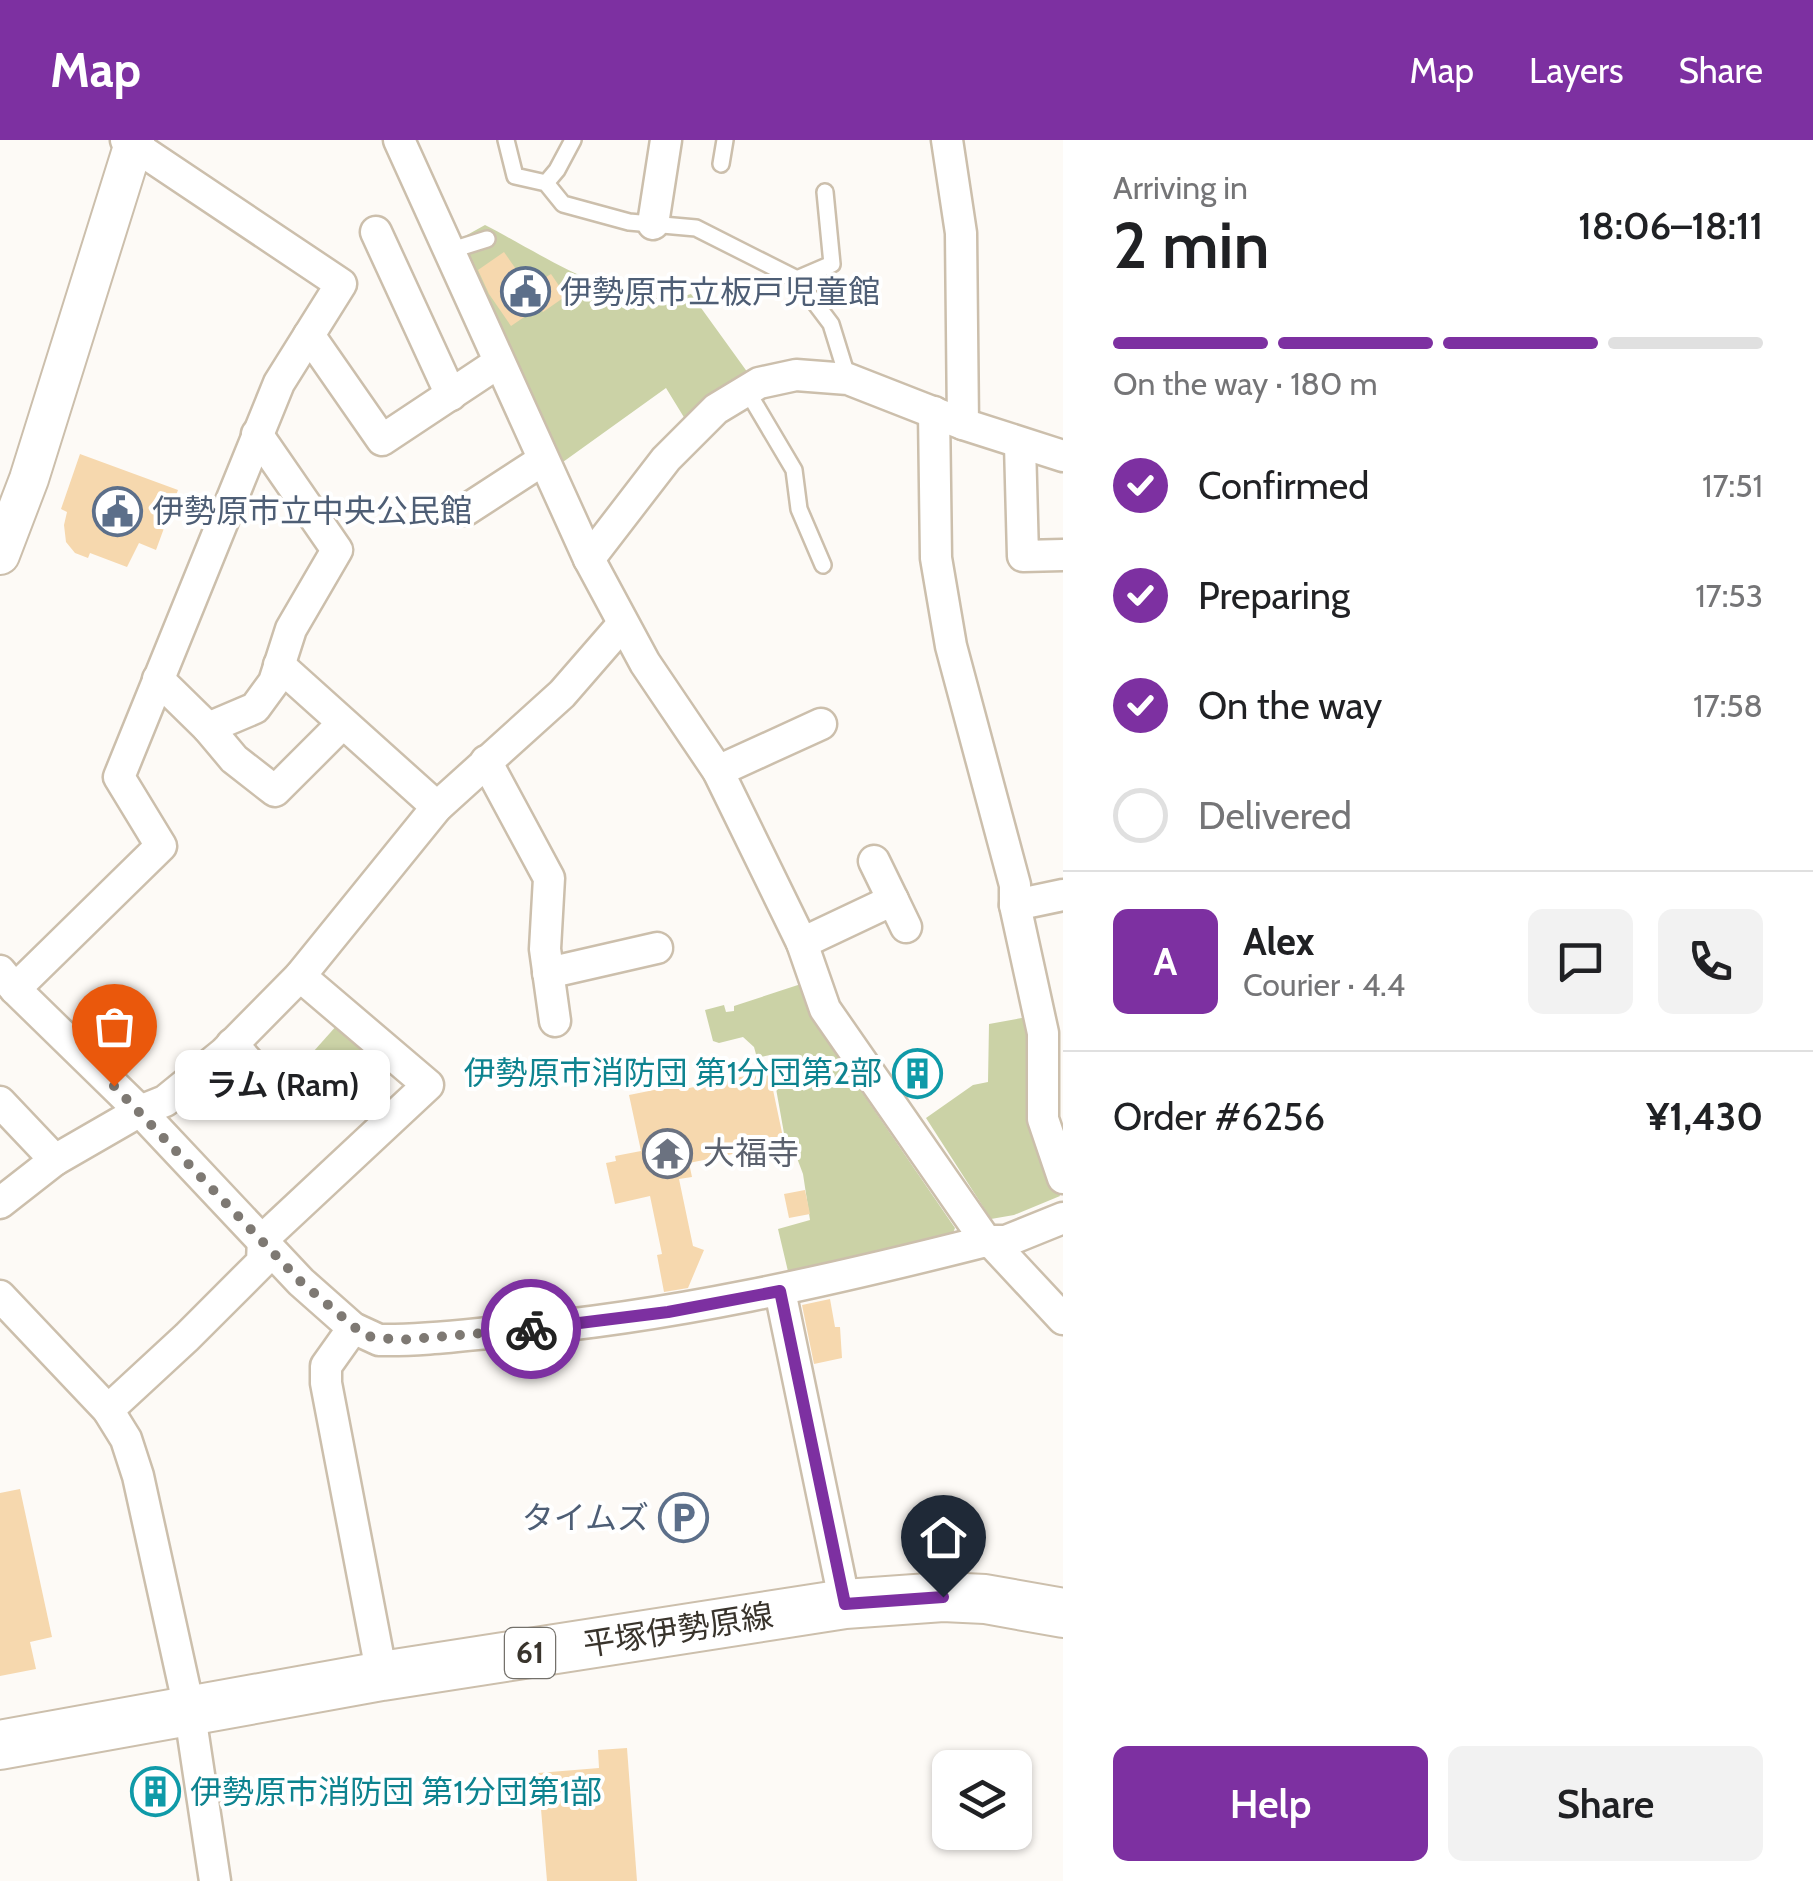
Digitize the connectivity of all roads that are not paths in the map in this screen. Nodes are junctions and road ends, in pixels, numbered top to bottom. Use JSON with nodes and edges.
{"nodes":[{"id":1,"x":399,"y":140,"type":"edge"},
{"id":2,"x":506,"y":140,"type":"edge"},
{"id":3,"x":573,"y":140,"type":"edge"},
{"id":4,"x":666,"y":140,"type":"edge"},
{"id":5,"x":726,"y":140,"type":"edge"},
{"id":6,"x":947,"y":140,"type":"edge"},
{"id":7,"x":131,"y":142,"type":"edge"},
{"id":8,"x":721,"y":164,"type":"dead end"},
{"id":9,"x":546,"y":183,"type":"junction"},
{"id":10,"x":824,"y":192,"type":"dead end"},
{"id":11,"x":652,"y":224,"type":"junction"},
{"id":12,"x":376,"y":232,"type":"dead end"},
{"id":13,"x":487,"y":239,"type":"dead end"},
{"id":14,"x":449,"y":251,"type":"junction"},
{"id":15,"x":797,"y":279,"type":"junction"},
{"id":16,"x":309,"y":335,"type":"junction"},
{"id":17,"x":498,"y":363,"type":"junction"},
{"id":18,"x":848,"y":379,"type":"junction"},
{"id":19,"x":746,"y":389,"type":"junction"},
{"id":20,"x":451,"y":395,"type":"junction"},
{"id":21,"x":934,"y":412,"type":"junction"},
{"id":22,"x":963,"y":424,"type":"junction"},
{"id":23,"x":257,"y":434,"type":"junction"},
{"id":24,"x":1020,"y":444,"type":"junction"},
{"id":25,"x":1063,"y":456,"type":"edge"},
{"id":26,"x":543,"y":460,"type":"junction"},
{"id":27,"x":14,"y":480,"type":"edge"},
{"id":28,"x":466,"y":510,"type":"dead end"},
{"id":29,"x":0,"y":555,"type":"edge"},
{"id":30,"x":1063,"y":555,"type":"edge"},
{"id":31,"x":588,"y":559,"type":"junction"},
{"id":32,"x":822,"y":565,"type":"dead end"},
{"id":33,"x":622,"y":626,"type":"junction"},
{"id":34,"x":279,"y":665,"type":"junction"},
{"id":35,"x":158,"y":679,"type":"junction"},
{"id":36,"x":342,"y":724,"type":"junction"},
{"id":37,"x":821,"y":724,"type":"dead end"},
{"id":38,"x":208,"y":728,"type":"junction"},
{"id":39,"x":486,"y":761,"type":"junction"},
{"id":40,"x":718,"y":771,"type":"junction"},
{"id":41,"x":437,"y":807,"type":"junction"},
{"id":42,"x":874,"y":861,"type":"dead end"},
{"id":43,"x":1063,"y":895,"type":"edge"},
{"id":44,"x":1016,"y":905,"type":"junction"},
{"id":45,"x":802,"y":943,"type":"junction"},
{"id":46,"x":657,"y":948,"type":"dead end"},
{"id":47,"x":548,"y":973,"type":"junction"},
{"id":48,"x":300,"y":976,"type":"junction"},
{"id":49,"x":7,"y":980,"type":"edge"},
{"id":50,"x":556,"y":1021,"type":"dead end"},
{"id":51,"x":232,"y":1044,"type":"junction"},
{"id":52,"x":262,"y":1076,"type":"dead end"},
{"id":53,"x":0,"y":1102,"type":"edge"},
{"id":54,"x":140,"y":1111,"type":"junction"},
{"id":55,"x":54,"y":1160,"type":"junction"},
{"id":56,"x":1063,"y":1178,"type":"edge"},
{"id":57,"x":0,"y":1203,"type":"edge"},
{"id":58,"x":1063,"y":1218,"type":"edge"},
{"id":59,"x":263,"y":1239,"type":"junction"},
{"id":60,"x":986,"y":1240,"type":"junction"},
{"id":61,"x":780,"y":1291,"type":"junction"},
{"id":62,"x":0,"y":1296,"type":"edge"},
{"id":63,"x":1063,"y":1318,"type":"edge"},
{"id":64,"x":353,"y":1328,"type":"junction"},
{"id":65,"x":108,"y":1410,"type":"junction"},
{"id":66,"x":845,"y":1604,"type":"junction"},
{"id":67,"x":1063,"y":1613,"type":"edge"},
{"id":68,"x":382,"y":1676,"type":"junction"},
{"id":69,"x":190,"y":1708,"type":"junction"},
{"id":70,"x":0,"y":1744,"type":"edge"},
{"id":71,"x":215,"y":1881,"type":"edge"}],
"edges":[{"from":1,"to":14,"type":"street"},
{"from":2,"to":9,"type":"lane"},
{"from":3,"to":9,"type":"lane"},
{"from":4,"to":11,"type":"street"},
{"from":5,"to":8,"type":"lane"},
{"from":6,"to":22,"type":"street"},
{"from":7,"to":16,"type":"street"},
{"from":7,"to":27,"type":"street"},
{"from":9,"to":11,"type":"lane"},
{"from":10,"to":15,"type":"lane"},
{"from":11,"to":15,"type":"lane"},
{"from":12,"to":20,"type":"street"},
{"from":13,"to":14,"type":"lane"},
{"from":14,"to":17,"type":"street"},
{"from":15,"to":18,"type":"lane"},
{"from":16,"to":20,"type":"street"},
{"from":16,"to":23,"type":"street"},
{"from":17,"to":20,"type":"street"},
{"from":17,"to":26,"type":"street"},
{"from":18,"to":19,"type":"street"},
{"from":18,"to":21,"type":"street"},
{"from":19,"to":31,"type":"street"},
{"from":19,"to":32,"type":"lane"},
{"from":21,"to":22,"type":"street"},
{"from":21,"to":44,"type":"street"},
{"from":22,"to":24,"type":"street"},
{"from":23,"to":34,"type":"street"},
{"from":23,"to":35,"type":"street"},
{"from":24,"to":25,"type":"street"},
{"from":24,"to":30,"type":"street"},
{"from":26,"to":28,"type":"street"},
{"from":26,"to":31,"type":"street"},
{"from":27,"to":29,"type":"street"},
{"from":31,"to":33,"type":"street"},
{"from":33,"to":39,"type":"street"},
{"from":33,"to":40,"type":"street"},
{"from":34,"to":36,"type":"street"},
{"from":34,"to":38,"type":"street"},
{"from":35,"to":38,"type":"street"},
{"from":35,"to":49,"type":"street"},
{"from":36,"to":38,"type":"street"},
{"from":36,"to":41,"type":"street"},
{"from":37,"to":40,"type":"street"},
{"from":39,"to":41,"type":"street"},
{"from":39,"to":47,"type":"street"},
{"from":40,"to":45,"type":"street"},
{"from":41,"to":48,"type":"street"},
{"from":42,"to":45,"type":"street"},
{"from":43,"to":44,"type":"street"},
{"from":44,"to":56,"type":"street"},
{"from":45,"to":60,"type":"street"},
{"from":46,"to":47,"type":"street"},
{"from":47,"to":50,"type":"street"},
{"from":48,"to":51,"type":"street"},
{"from":48,"to":59,"type":"street"},
{"from":49,"to":54,"type":"street"},
{"from":51,"to":52,"type":"street"},
{"from":51,"to":54,"type":"street"},
{"from":53,"to":55,"type":"street"},
{"from":54,"to":55,"type":"street"},
{"from":54,"to":59,"type":"street"},
{"from":55,"to":57,"type":"street"},
{"from":58,"to":60,"type":"street"},
{"from":59,"to":64,"type":"street"},
{"from":59,"to":65,"type":"street"},
{"from":60,"to":61,"type":"street"},
{"from":60,"to":63,"type":"street"},
{"from":61,"to":64,"type":"street"},
{"from":61,"to":66,"type":"street"},
{"from":62,"to":65,"type":"street"},
{"from":64,"to":68,"type":"street"},
{"from":65,"to":69,"type":"street"},
{"from":66,"to":67,"type":"main road","name":"平塚伊勢原線","number":"61"},
{"from":66,"to":68,"type":"main road","name":"平塚伊勢原線","number":"61"},
{"from":68,"to":69,"type":"main road","name":"平塚伊勢原線","number":"61"},
{"from":69,"to":70,"type":"main road","name":"平塚伊勢原線","number":"61"},
{"from":69,"to":71,"type":"street"}]}
